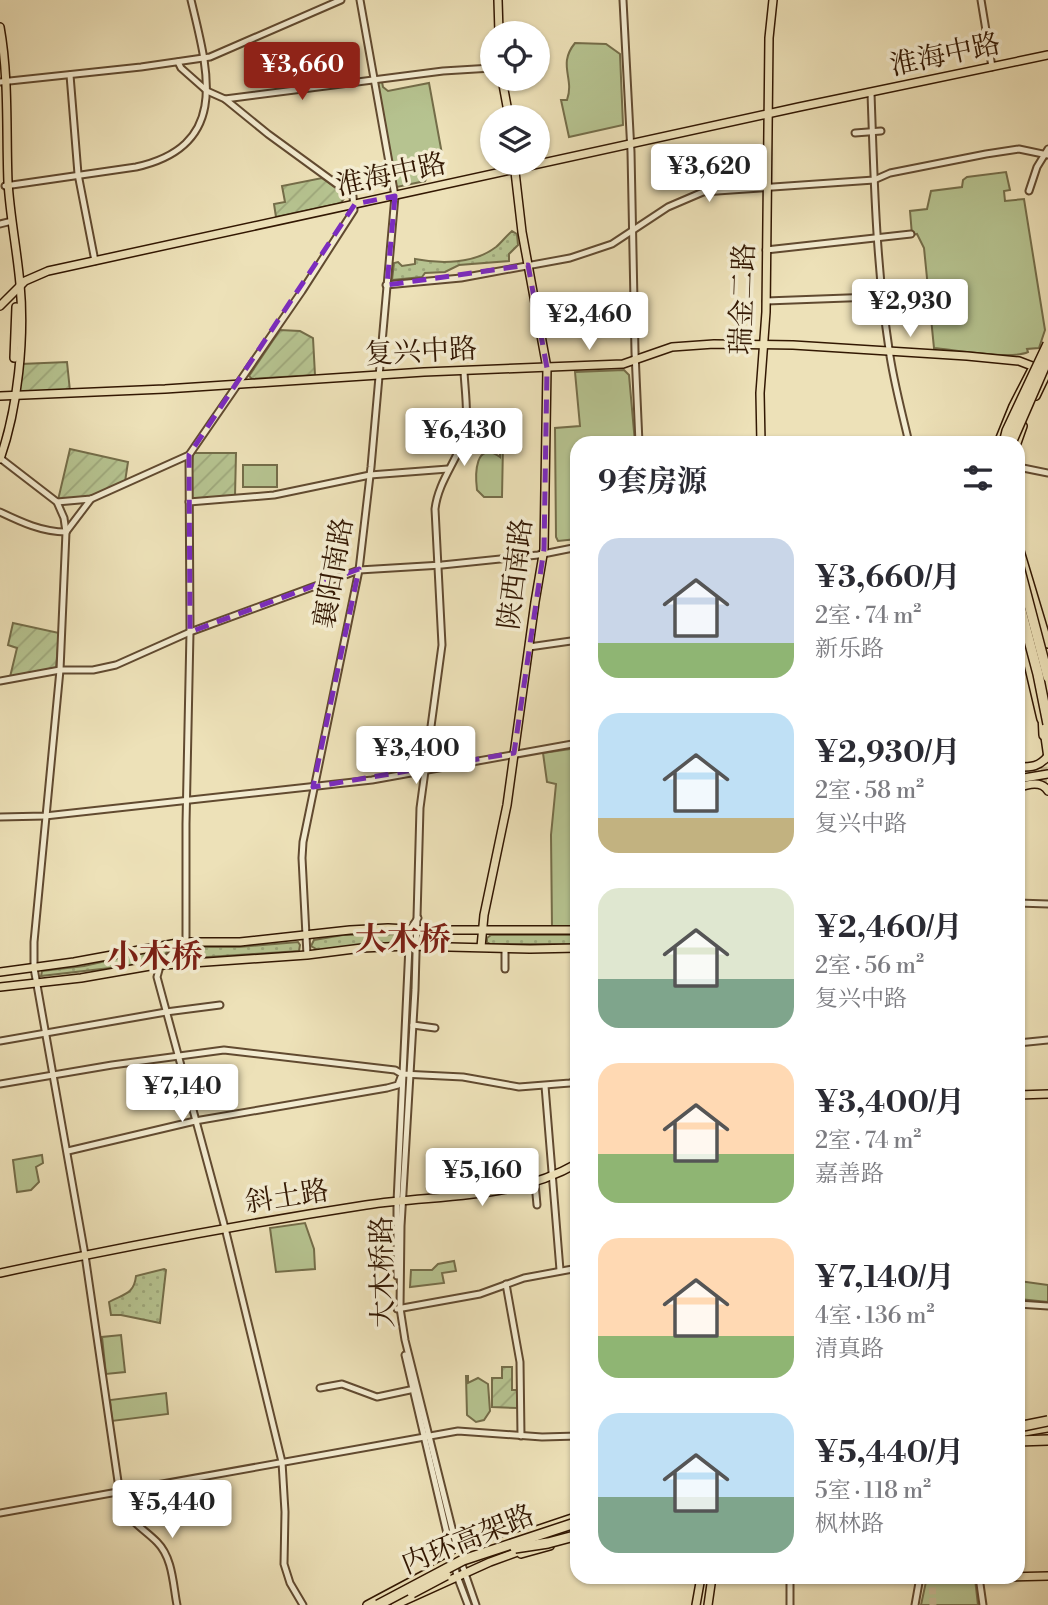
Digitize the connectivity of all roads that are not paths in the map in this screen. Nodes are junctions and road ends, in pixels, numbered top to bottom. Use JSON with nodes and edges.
{"nodes":[{"id":1,"x":191,"y":0,"type":"edge"},
{"id":2,"x":341,"y":0,"type":"edge"},
{"id":3,"x":360,"y":0,"type":"edge"},
{"id":4,"x":498,"y":0,"type":"edge"},
{"id":5,"x":623,"y":0,"type":"edge"},
{"id":6,"x":773,"y":0,"type":"edge"},
{"id":7,"x":981,"y":0,"type":"edge"},
{"id":8,"x":499,"y":21,"type":"edge"},
{"id":9,"x":0,"y":27,"type":"edge"},
{"id":10,"x":0,"y":51,"type":"edge"},
{"id":11,"x":1048,"y":55,"type":"edge"},
{"id":12,"x":205,"y":58,"type":"junction"},
{"id":13,"x":178,"y":62,"type":"junction"},
{"id":14,"x":992,"y":67,"type":"junction"},
{"id":15,"x":480,"y":69,"type":"edge"},
{"id":16,"x":70,"y":75,"type":"junction"},
{"id":17,"x":374,"y":80,"type":"junction"},
{"id":18,"x":2,"y":82,"type":"edge"},
{"id":19,"x":207,"y":91,"type":"junction"},
{"id":20,"x":871,"y":93,"type":"junction"},
{"id":21,"x":225,"y":99,"type":"junction"},
{"id":22,"x":769,"y":114,"type":"junction"},
{"id":23,"x":3,"y":124,"type":"edge"},
{"id":24,"x":881,"y":131,"type":"dead end"},
{"id":25,"x":872,"y":132,"type":"junction"},
{"id":26,"x":855,"y":133,"type":"dead end"},
{"id":27,"x":631,"y":145,"type":"junction"},
{"id":28,"x":1047,"y":153,"type":"edge"},
{"id":29,"x":550,"y":160,"type":"edge"},
{"id":30,"x":78,"y":174,"type":"junction"},
{"id":31,"x":480,"y":175,"type":"edge"},
{"id":32,"x":515,"y":175,"type":"edge"},
{"id":33,"x":874,"y":180,"type":"junction"},
{"id":34,"x":6,"y":186,"type":"junction"},
{"id":35,"x":768,"y":186,"type":"junction"},
{"id":36,"x":1029,"y":191,"type":"dead end"},
{"id":37,"x":395,"y":196,"type":"junction"},
{"id":38,"x":355,"y":204,"type":"junction"},
{"id":39,"x":11,"y":222,"type":"junction"},
{"id":40,"x":0,"y":224,"type":"edge"},
{"id":41,"x":632,"y":231,"type":"junction"},
{"id":42,"x":911,"y":234,"type":"dead end"},
{"id":43,"x":878,"y":238,"type":"junction"},
{"id":44,"x":766,"y":250,"type":"junction"},
{"id":45,"x":95,"y":261,"type":"junction"},
{"id":46,"x":528,"y":265,"type":"junction"},
{"id":47,"x":41,"y":273,"type":"junction"},
{"id":48,"x":19,"y":277,"type":"junction"},
{"id":49,"x":386,"y":285,"type":"junction"},
{"id":50,"x":19,"y":289,"type":"junction"},
{"id":51,"x":928,"y":295,"type":"dead end"},
{"id":52,"x":883,"y":297,"type":"junction"},
{"id":53,"x":766,"y":301,"type":"junction"},
{"id":54,"x":0,"y":306,"type":"edge"},
{"id":55,"x":1048,"y":336,"type":"edge"},
{"id":56,"x":764,"y":344,"type":"junction"},
{"id":57,"x":1048,"y":344,"type":"edge"},
{"id":58,"x":889,"y":351,"type":"junction"},
{"id":59,"x":1048,"y":358,"type":"edge"},
{"id":60,"x":635,"y":360,"type":"junction"},
{"id":61,"x":1034,"y":365,"type":"junction"},
{"id":62,"x":547,"y":368,"type":"junction"},
{"id":63,"x":464,"y":371,"type":"junction"},
{"id":64,"x":1048,"y":372,"type":"edge"},
{"id":65,"x":378,"y":375,"type":"junction"},
{"id":66,"x":237,"y":384,"type":"junction"},
{"id":67,"x":0,"y":396,"type":"edge"},
{"id":68,"x":12,"y":396,"type":"junction"},
{"id":69,"x":639,"y":436,"type":"edge"},
{"id":70,"x":761,"y":436,"type":"edge"},
{"id":71,"x":907,"y":436,"type":"edge"},
{"id":72,"x":1001,"y":436,"type":"edge"},
{"id":73,"x":1006,"y":436,"type":"edge"},
{"id":74,"x":1014,"y":436,"type":"edge"},
{"id":75,"x":1020,"y":436,"type":"edge"},
{"id":76,"x":0,"y":450,"type":"edge"},
{"id":77,"x":189,"y":455,"type":"junction"},
{"id":78,"x":0,"y":458,"type":"edge"},
{"id":79,"x":448,"y":469,"type":"junction"},
{"id":80,"x":1025,"y":469,"type":"edge"},
{"id":81,"x":1048,"y":474,"type":"edge"},
{"id":82,"x":370,"y":475,"type":"junction"},
{"id":83,"x":91,"y":499,"type":"junction"},
{"id":84,"x":57,"y":502,"type":"junction"},
{"id":85,"x":189,"y":502,"type":"junction"},
{"id":86,"x":0,"y":512,"type":"edge"},
{"id":87,"x":66,"y":532,"type":"junction"},
{"id":88,"x":570,"y":549,"type":"edge"},
{"id":89,"x":543,"y":554,"type":"junction"},
{"id":90,"x":437,"y":565,"type":"junction"},
{"id":91,"x":359,"y":570,"type":"junction"},
{"id":92,"x":1025,"y":580,"type":"edge"},
{"id":93,"x":1025,"y":583,"type":"edge"},
{"id":94,"x":1025,"y":588,"type":"edge"},
{"id":95,"x":1025,"y":591,"type":"edge"},
{"id":96,"x":1025,"y":616,"type":"edge"},
{"id":97,"x":1025,"y":627,"type":"edge"},
{"id":98,"x":1025,"y":629,"type":"edge"},
{"id":99,"x":190,"y":632,"type":"junction"},
{"id":100,"x":1025,"y":640,"type":"edge"},
{"id":101,"x":570,"y":641,"type":"edge"},
{"id":102,"x":1037,"y":642,"type":"edge"},
{"id":103,"x":529,"y":647,"type":"junction"},
{"id":104,"x":1048,"y":657,"type":"edge"},
{"id":105,"x":1048,"y":667,"type":"edge"},
{"id":106,"x":60,"y":670,"type":"junction"},
{"id":107,"x":1048,"y":677,"type":"edge"},
{"id":108,"x":0,"y":681,"type":"edge"},
{"id":109,"x":1048,"y":724,"type":"edge"},
{"id":110,"x":1044,"y":735,"type":"junction"},
{"id":111,"x":570,"y":744,"type":"edge"},
{"id":112,"x":514,"y":753,"type":"junction"},
{"id":113,"x":1048,"y":757,"type":"edge"},
{"id":114,"x":1025,"y":767,"type":"edge"},
{"id":115,"x":424,"y":771,"type":"junction"},
{"id":116,"x":1044,"y":772,"type":"tunnel mouth"},
{"id":117,"x":1025,"y":779,"type":"edge"},
{"id":118,"x":1040,"y":780,"type":"tunnel mouth"},
{"id":119,"x":1025,"y":781,"type":"edge"},
{"id":120,"x":1025,"y":782,"type":"edge"},
{"id":121,"x":313,"y":787,"type":"junction"},
{"id":122,"x":1048,"y":791,"type":"edge"},
{"id":123,"x":186,"y":801,"type":"junction"},
{"id":124,"x":46,"y":816,"type":"junction"},
{"id":125,"x":0,"y":817,"type":"edge"},
{"id":126,"x":1025,"y":902,"type":"edge"},
{"id":127,"x":1048,"y":903,"type":"edge"},
{"id":128,"x":414,"y":928,"type":"junction"},
{"id":129,"x":482,"y":929,"type":"junction"},
{"id":130,"x":570,"y":930,"type":"edge"},
{"id":131,"x":305,"y":935,"type":"junction"},
{"id":132,"x":185,"y":942,"type":"junction"},
{"id":133,"x":413,"y":946,"type":"junction"},
{"id":134,"x":481,"y":947,"type":"junction"},
{"id":135,"x":505,"y":948,"type":"junction"},
{"id":136,"x":570,"y":948,"type":"edge"},
{"id":137,"x":307,"y":955,"type":"junction"},
{"id":138,"x":190,"y":963,"type":"junction"},
{"id":139,"x":160,"y":966,"type":"junction"},
{"id":140,"x":34,"y":968,"type":"junction"},
{"id":141,"x":505,"y":969,"type":"dead end"},
{"id":142,"x":0,"y":972,"type":"edge"},
{"id":143,"x":37,"y":984,"type":"junction"},
{"id":144,"x":0,"y":986,"type":"edge"},
{"id":145,"x":220,"y":1005,"type":"dead end"},
{"id":146,"x":166,"y":1012,"type":"junction"},
{"id":147,"x":413,"y":1025,"type":"junction"},
{"id":148,"x":435,"y":1027,"type":"dead end"},
{"id":149,"x":46,"y":1033,"type":"junction"},
{"id":150,"x":1048,"y":1040,"type":"edge"},
{"id":151,"x":0,"y":1041,"type":"edge"},
{"id":152,"x":1025,"y":1042,"type":"edge"},
{"id":153,"x":177,"y":1056,"type":"junction"},
{"id":154,"x":402,"y":1074,"type":"junction"},
{"id":155,"x":411,"y":1075,"type":"junction"},
{"id":156,"x":54,"y":1076,"type":"junction"},
{"id":157,"x":570,"y":1083,"type":"edge"},
{"id":158,"x":0,"y":1084,"type":"edge"},
{"id":159,"x":545,"y":1086,"type":"junction"},
{"id":160,"x":1048,"y":1094,"type":"edge"},
{"id":161,"x":1025,"y":1095,"type":"edge"},
{"id":162,"x":195,"y":1121,"type":"junction"},
{"id":163,"x":68,"y":1151,"type":"junction"},
{"id":164,"x":570,"y":1167,"type":"edge"},
{"id":165,"x":553,"y":1176,"type":"junction"},
{"id":166,"x":535,"y":1183,"type":"junction"},
{"id":167,"x":400,"y":1201,"type":"junction"},
{"id":168,"x":537,"y":1205,"type":"dead end"},
{"id":169,"x":225,"y":1228,"type":"junction"},
{"id":170,"x":85,"y":1255,"type":"junction"},
{"id":171,"x":570,"y":1269,"type":"edge"},
{"id":172,"x":561,"y":1270,"type":"junction"},
{"id":173,"x":0,"y":1273,"type":"edge"},
{"id":174,"x":506,"y":1284,"type":"junction"},
{"id":175,"x":1025,"y":1304,"type":"edge"},
{"id":176,"x":1048,"y":1306,"type":"edge"},
{"id":177,"x":398,"y":1308,"type":"junction"},
{"id":178,"x":320,"y":1388,"type":"dead end"},
{"id":179,"x":410,"y":1390,"type":"dead end"},
{"id":180,"x":1048,"y":1431,"type":"edge"},
{"id":181,"x":1025,"y":1434,"type":"edge"},
{"id":182,"x":1025,"y":1434,"type":"edge"},
{"id":183,"x":520,"y":1436,"type":"junction"},
{"id":184,"x":570,"y":1436,"type":"edge"},
{"id":185,"x":428,"y":1437,"type":"junction"},
{"id":186,"x":282,"y":1462,"type":"junction"},
{"id":187,"x":119,"y":1492,"type":"junction"},
{"id":188,"x":0,"y":1513,"type":"edge"},
{"id":189,"x":570,"y":1528,"type":"edge"},
{"id":190,"x":570,"y":1528,"type":"edge"},
{"id":191,"x":570,"y":1529,"type":"edge"},
{"id":192,"x":513,"y":1545,"type":"junction"},
{"id":193,"x":457,"y":1557,"type":"junction"},
{"id":194,"x":461,"y":1574,"type":"junction"},
{"id":195,"x":1025,"y":1574,"type":"edge"},
{"id":196,"x":1048,"y":1575,"type":"edge"},
{"id":197,"x":1025,"y":1576,"type":"edge"},
{"id":198,"x":700,"y":1584,"type":"edge"},
{"id":199,"x":711,"y":1584,"type":"edge"},
{"id":200,"x":790,"y":1584,"type":"edge"},
{"id":201,"x":919,"y":1584,"type":"edge"},
{"id":202,"x":980,"y":1584,"type":"edge"},
{"id":203,"x":177,"y":1605,"type":"edge"},
{"id":204,"x":303,"y":1605,"type":"edge"},
{"id":205,"x":367,"y":1605,"type":"edge"},
{"id":206,"x":377,"y":1605,"type":"edge"},
{"id":207,"x":388,"y":1605,"type":"edge"},
{"id":208,"x":395,"y":1605,"type":"edge"},
{"id":209,"x":468,"y":1605,"type":"edge"},
{"id":210,"x":476,"y":1605,"type":"edge"},
{"id":211,"x":696,"y":1605,"type":"edge"},
{"id":212,"x":708,"y":1605,"type":"edge"},
{"id":213,"x":790,"y":1605,"type":"edge"},
{"id":214,"x":915,"y":1605,"type":"edge"},
{"id":215,"x":983,"y":1605,"type":"edge"}],
"edges":[{"from":1,"to":12,"type":"street"},
{"from":2,"to":12,"type":"street"},
{"from":3,"to":17,"type":"street","name":"襄阳南路"},
{"from":4,"to":8,"type":"main road"},
{"from":5,"to":27,"type":"street"},
{"from":6,"to":22,"type":"main road","name":"瑞金二路"},
{"from":7,"to":14,"type":"street"},
{"from":9,"to":18,"type":"main road"},
{"from":10,"to":18,"type":"main road"},
{"from":11,"to":14,"type":"main road","name":"淮海中路"},
{"from":12,"to":13,"type":"street"},
{"from":12,"to":19,"type":"street"},
{"from":13,"to":16,"type":"street"},
{"from":13,"to":19,"type":"street"},
{"from":14,"to":20,"type":"main road","name":"淮海中路"},
{"from":15,"to":17,"type":"street"},
{"from":16,"to":18,"type":"street"},
{"from":16,"to":30,"type":"street"},
{"from":17,"to":21,"type":"street"},
{"from":17,"to":37,"type":"street","name":"襄阳南路"},
{"from":18,"to":23,"type":"main road"},
{"from":19,"to":21,"type":"street"},
{"from":19,"to":30,"type":"street"},
{"from":20,"to":22,"type":"main road","name":"淮海中路"},
{"from":20,"to":25,"type":"street"},
{"from":21,"to":38,"type":"street"},
{"from":22,"to":27,"type":"main road","name":"淮海中路"},
{"from":22,"to":35,"type":"main road","name":"瑞金二路"},
{"from":23,"to":34,"type":"main road"},
{"from":24,"to":25,"type":"street"},
{"from":25,"to":26,"type":"street"},
{"from":25,"to":33,"type":"street"},
{"from":27,"to":29,"type":"main road","name":"淮海中路"},
{"from":27,"to":41,"type":"street"},
{"from":28,"to":33,"type":"street"},
{"from":28,"to":36,"type":"street"},
{"from":30,"to":34,"type":"street"},
{"from":30,"to":45,"type":"street"},
{"from":31,"to":37,"type":"main road","name":"淮海中路"},
{"from":32,"to":46,"type":"main road","name":"陕西南路"},
{"from":33,"to":35,"type":"street"},
{"from":33,"to":43,"type":"street"},
{"from":34,"to":39,"type":"main road"},
{"from":35,"to":41,"type":"street"},
{"from":35,"to":44,"type":"main road","name":"瑞金二路"},
{"from":37,"to":38,"type":"main road","name":"淮海中路"},
{"from":37,"to":49,"type":"street","name":"襄阳南路"},
{"from":38,"to":45,"type":"main road","name":"淮海中路"},
{"from":38,"to":66,"type":"street"},
{"from":39,"to":40,"type":"street"},
{"from":39,"to":48,"type":"main road"},
{"from":39,"to":50,"type":"main road"},
{"from":41,"to":46,"type":"street"},
{"from":41,"to":60,"type":"street"},
{"from":42,"to":43,"type":"street"},
{"from":43,"to":44,"type":"street"},
{"from":43,"to":52,"type":"street"},
{"from":44,"to":53,"type":"main road","name":"瑞金二路"},
{"from":45,"to":47,"type":"main road","name":"淮海中路"},
{"from":46,"to":49,"type":"street"},
{"from":46,"to":62,"type":"main road","name":"陕西南路"},
{"from":47,"to":48,"type":"main road"},
{"from":47,"to":50,"type":"main road","name":"淮海中路"},
{"from":48,"to":50,"type":"main road"},
{"from":49,"to":65,"type":"street","name":"襄阳南路"},
{"from":50,"to":54,"type":"main road","name":"淮海中路"},
{"from":50,"to":68,"type":"main road"},
{"from":51,"to":52,"type":"street"},
{"from":52,"to":53,"type":"street"},
{"from":52,"to":58,"type":"street"},
{"from":53,"to":56,"type":"main road","name":"瑞金二路"},
{"from":55,"to":61,"type":"main road"},
{"from":56,"to":58,"type":"main road","name":"复兴中路"},
{"from":56,"to":60,"type":"main road","name":"复兴中路"},
{"from":56,"to":70,"type":"main road","name":"瑞金二路"},
{"from":57,"to":73,"type":"highway","bridge":true},
{"from":58,"to":61,"type":"main road","name":"复兴中路"},
{"from":58,"to":71,"type":"street"},
{"from":59,"to":74,"type":"highway","bridge":true},
{"from":60,"to":62,"type":"main road","name":"复兴中路"},
{"from":60,"to":69,"type":"street"},
{"from":61,"to":64,"type":"main road","name":"复兴中路"},
{"from":61,"to":72,"type":"main road"},
{"from":62,"to":63,"type":"main road","name":"复兴中路"},
{"from":62,"to":89,"type":"main road","name":"陕西南路"},
{"from":63,"to":65,"type":"main road","name":"复兴中路"},
{"from":63,"to":79,"type":"street","name":"大木桥路"},
{"from":64,"to":75,"type":"main road"},
{"from":65,"to":66,"type":"main road","name":"复兴中路"},
{"from":65,"to":82,"type":"street","name":"襄阳南路"},
{"from":66,"to":68,"type":"main road","name":"复兴中路"},
{"from":66,"to":77,"type":"street"},
{"from":67,"to":68,"type":"main road","name":"复兴中路"},
{"from":68,"to":76,"type":"main road"},
{"from":68,"to":78,"type":"main road"},
{"from":77,"to":83,"type":"street"},
{"from":77,"to":85,"type":"street"},
{"from":78,"to":84,"type":"street"},
{"from":79,"to":82,"type":"street"},
{"from":79,"to":90,"type":"street","name":"大木桥路"},
{"from":80,"to":81,"type":"street"},
{"from":82,"to":85,"type":"street"},
{"from":82,"to":91,"type":"street","name":"襄阳南路"},
{"from":83,"to":84,"type":"street"},
{"from":83,"to":87,"type":"street"},
{"from":84,"to":87,"type":"street"},
{"from":85,"to":99,"type":"street"},
{"from":86,"to":87,"type":"street"},
{"from":87,"to":106,"type":"street"},
{"from":88,"to":89,"type":"street"},
{"from":89,"to":90,"type":"street"},
{"from":89,"to":103,"type":"main road","name":"陕西南路"},
{"from":90,"to":91,"type":"street"},
{"from":90,"to":115,"type":"street","name":"大木桥路"},
{"from":91,"to":99,"type":"street"},
{"from":91,"to":121,"type":"street","name":"襄阳南路"},
{"from":92,"to":102,"type":"main road"},
{"from":93,"to":104,"type":"highway","bridge":true},
{"from":94,"to":107,"type":"highway","bridge":true},
{"from":95,"to":102,"type":"main road"},
{"from":96,"to":102,"type":"main road"},
{"from":97,"to":109,"type":"highway","bridge":true},
{"from":98,"to":102,"type":"main road"},
{"from":99,"to":106,"type":"street"},
{"from":99,"to":123,"type":"street"},
{"from":100,"to":110,"type":"highway","bridge":true},
{"from":101,"to":103,"type":"street"},
{"from":102,"to":105,"type":"main road"},
{"from":102,"to":110,"type":"main road"},
{"from":103,"to":112,"type":"main road","name":"陕西南路"},
{"from":106,"to":108,"type":"street"},
{"from":106,"to":124,"type":"street"},
{"from":110,"to":113,"type":"main road"},
{"from":111,"to":112,"type":"street"},
{"from":112,"to":115,"type":"street"},
{"from":112,"to":129,"type":"main road","name":"陕西南路"},
{"from":113,"to":114,"type":"main road"},
{"from":115,"to":121,"type":"street"},
{"from":115,"to":128,"type":"street","name":"大木桥路"},
{"from":116,"to":117,"type":"main road"},
{"from":118,"to":119,"type":"main road"},
{"from":120,"to":122,"type":"main road"},
{"from":121,"to":123,"type":"street"},
{"from":121,"to":131,"type":"street","name":"襄阳南路"},
{"from":123,"to":124,"type":"street"},
{"from":123,"to":132,"type":"street"},
{"from":124,"to":125,"type":"street"},
{"from":124,"to":140,"type":"street"},
{"from":126,"to":127,"type":"street"},
{"from":128,"to":129,"type":"main road"},
{"from":128,"to":131,"type":"main road"},
{"from":128,"to":133,"type":"street","name":"大木桥路"},
{"from":129,"to":130,"type":"main road"},
{"from":129,"to":134,"type":"main road","name":"陕西南路"},
{"from":131,"to":132,"type":"main road"},
{"from":131,"to":137,"type":"street","name":"襄阳南路"},
{"from":132,"to":138,"type":"street"},
{"from":132,"to":139,"type":"street"},
{"from":132,"to":140,"type":"main road"},
{"from":133,"to":134,"type":"main road"},
{"from":133,"to":137,"type":"main road"},
{"from":133,"to":147,"type":"street","name":"大木桥路"},
{"from":133,"to":154,"type":"street","name":"大木桥路"},
{"from":134,"to":135,"type":"main road"},
{"from":135,"to":136,"type":"main road"},
{"from":135,"to":141,"type":"street"},
{"from":137,"to":138,"type":"main road"},
{"from":138,"to":139,"type":"main road"},
{"from":139,"to":143,"type":"main road"},
{"from":139,"to":146,"type":"street"},
{"from":140,"to":142,"type":"main road"},
{"from":140,"to":143,"type":"street"},
{"from":143,"to":144,"type":"main road"},
{"from":143,"to":149,"type":"street"},
{"from":145,"to":146,"type":"street"},
{"from":146,"to":149,"type":"street"},
{"from":146,"to":153,"type":"street"},
{"from":147,"to":148,"type":"street"},
{"from":147,"to":155,"type":"street","name":"大木桥路"},
{"from":149,"to":151,"type":"street"},
{"from":149,"to":156,"type":"street"},
{"from":150,"to":152,"type":"street"},
{"from":153,"to":154,"type":"street"},
{"from":153,"to":156,"type":"street"},
{"from":153,"to":162,"type":"street"},
{"from":154,"to":155,"type":"street"},
{"from":154,"to":162,"type":"street"},
{"from":154,"to":167,"type":"street","name":"大木桥路"},
{"from":155,"to":159,"type":"street"},
{"from":155,"to":167,"type":"street","name":"大木桥路"},
{"from":156,"to":158,"type":"street"},
{"from":156,"to":163,"type":"street"},
{"from":157,"to":159,"type":"street"},
{"from":159,"to":165,"type":"street"},
{"from":160,"to":161,"type":"main road"},
{"from":162,"to":163,"type":"street"},
{"from":162,"to":169,"type":"street"},
{"from":163,"to":170,"type":"street"},
{"from":164,"to":165,"type":"main road","name":"斜土路"},
{"from":165,"to":166,"type":"main road","name":"斜土路"},
{"from":165,"to":172,"type":"street"},
{"from":166,"to":167,"type":"main road","name":"斜土路"},
{"from":166,"to":168,"type":"street"},
{"from":167,"to":169,"type":"main road","name":"斜土路"},
{"from":167,"to":177,"type":"street","name":"大木桥路"},
{"from":169,"to":170,"type":"main road","name":"斜土路"},
{"from":169,"to":186,"type":"street"},
{"from":170,"to":173,"type":"main road","name":"斜土路"},
{"from":170,"to":187,"type":"street"},
{"from":171,"to":172,"type":"street"},
{"from":172,"to":174,"type":"street"},
{"from":174,"to":177,"type":"street"},
{"from":174,"to":183,"type":"street"},
{"from":175,"to":176,"type":"street"},
{"from":177,"to":185,"type":"street","name":"大木桥路"},
{"from":178,"to":179,"type":"street"},
{"from":180,"to":181,"type":"highway","bridge":true},
{"from":180,"to":182,"type":"highway"},
{"from":183,"to":184,"type":"street"},
{"from":183,"to":185,"type":"street"},
{"from":185,"to":186,"type":"street"},
{"from":185,"to":193,"type":"street","name":"大木桥路"},
{"from":186,"to":187,"type":"street"},
{"from":186,"to":204,"type":"street"},
{"from":187,"to":188,"type":"street"},
{"from":187,"to":203,"type":"street"},
{"from":189,"to":193,"type":"main road"},
{"from":190,"to":192,"type":"highway","name":"内环高架路","bridge":true},
{"from":191,"to":194,"type":"main road"},
{"from":192,"to":206,"type":"highway","name":"内环高架路","bridge":true},
{"from":192,"to":207,"type":"highway","name":"内环高架路","bridge":true},
{"from":193,"to":194,"type":"street","name":"大木桥路"},
{"from":193,"to":205,"type":"main road"},
{"from":194,"to":208,"type":"main road"},
{"from":194,"to":209,"type":"street","name":"大木桥路"},
{"from":194,"to":210,"type":"street","name":"大木桥路"},
{"from":195,"to":196,"type":"main road"},
{"from":196,"to":197,"type":"main road"},
{"from":198,"to":211,"type":"main road"},
{"from":199,"to":212,"type":"main road"},
{"from":200,"to":213,"type":"street"},
{"from":201,"to":214,"type":"street"},
{"from":202,"to":215,"type":"street"}]}
